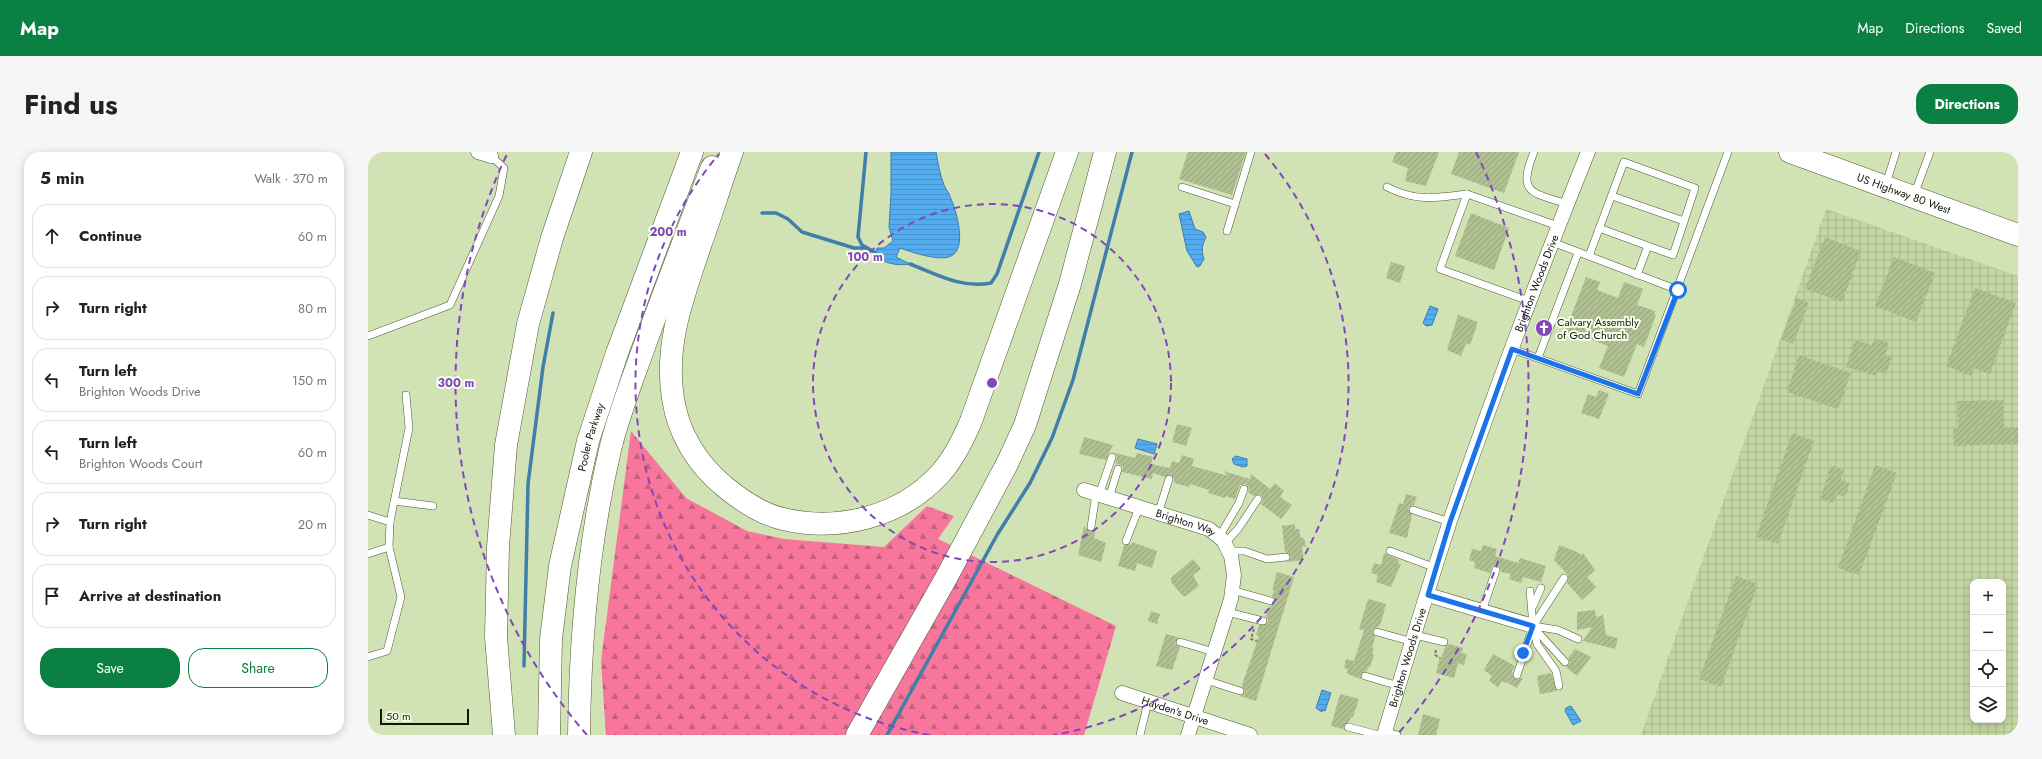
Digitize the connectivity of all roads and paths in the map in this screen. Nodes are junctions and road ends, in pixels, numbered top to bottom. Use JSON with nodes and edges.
{"nodes":[{"id":1,"x":581,"y":152,"type":"edge"},
{"id":2,"x":692,"y":152,"type":"edge"},
{"id":3,"x":718,"y":152,"type":"edge"},
{"id":4,"x":732,"y":152,"type":"edge"},
{"id":5,"x":1067,"y":152,"type":"edge"},
{"id":6,"x":1105,"y":152,"type":"edge"},
{"id":7,"x":1251,"y":152,"type":"edge"},
{"id":8,"x":1534,"y":152,"type":"edge"},
{"id":9,"x":1588,"y":152,"type":"edge"},
{"id":10,"x":1728,"y":152,"type":"edge"},
{"id":11,"x":1790,"y":152,"type":"edge"},
{"id":12,"x":1896,"y":152,"type":"edge"},
{"id":13,"x":1930,"y":152,"type":"edge"},
{"id":14,"x":484,"y":154,"type":"edge"},
{"id":15,"x":1885,"y":186,"type":"junction"},
{"id":16,"x":1388,"y":187,"type":"dead end"},
{"id":17,"x":1182,"y":188,"type":"dead end"},
{"id":18,"x":1466,"y":194,"type":"junction"},
{"id":19,"x":1612,"y":196,"type":"junction"},
{"id":20,"x":1913,"y":196,"type":"junction"},
{"id":21,"x":1236,"y":204,"type":"junction"},
{"id":22,"x":1567,"y":204,"type":"junction"},
{"id":23,"x":1684,"y":221,"type":"junction"},
{"id":24,"x":1558,"y":226,"type":"junction"},
{"id":25,"x":1599,"y":228,"type":"junction"},
{"id":26,"x":1227,"y":231,"type":"dead end"},
{"id":27,"x":2018,"y":235,"type":"edge"},
{"id":28,"x":1552,"y":242,"type":"junction"},
{"id":29,"x":1648,"y":246,"type":"junction"},
{"id":30,"x":1578,"y":253,"type":"junction"},
{"id":31,"x":1588,"y":256,"type":"junction"},
{"id":32,"x":1637,"y":275,"type":"junction"},
{"id":33,"x":1678,"y":290,"type":"junction"},
{"id":34,"x":1529,"y":300,"type":"junction"},
{"id":35,"x":368,"y":336,"type":"edge"},
{"id":36,"x":1512,"y":349,"type":"junction"},
{"id":37,"x":1538,"y":358,"type":"junction"},
{"id":38,"x":406,"y":395,"type":"dead end"},
{"id":39,"x":1112,"y":457,"type":"dead end"},
{"id":40,"x":1118,"y":469,"type":"dead end"},
{"id":41,"x":1169,"y":479,"type":"dead end"},
{"id":42,"x":1244,"y":490,"type":"dead end"},
{"id":43,"x":1097,"y":495,"type":"junction"},
{"id":44,"x":1258,"y":499,"type":"dead end"},
{"id":45,"x":394,"y":501,"type":"junction"},
{"id":46,"x":433,"y":506,"type":"dead end"},
{"id":47,"x":1139,"y":508,"type":"junction"},
{"id":48,"x":1413,"y":510,"type":"dead end"},
{"id":49,"x":1158,"y":514,"type":"junction"},
{"id":50,"x":368,"y":515,"type":"edge"},
{"id":51,"x":390,"y":522,"type":"junction"},
{"id":52,"x":1450,"y":522,"type":"junction"},
{"id":53,"x":1091,"y":528,"type":"dead end"},
{"id":54,"x":1126,"y":541,"type":"dead end"},
{"id":55,"x":1224,"y":544,"type":"junction"},
{"id":56,"x":388,"y":547,"type":"junction"},
{"id":57,"x":1390,"y":551,"type":"dead end"},
{"id":58,"x":368,"y":554,"type":"edge"},
{"id":59,"x":1286,"y":557,"type":"dead end"},
{"id":60,"x":1436,"y":568,"type":"junction"},
{"id":61,"x":1496,"y":570,"type":"dead end"},
{"id":62,"x":1564,"y":578,"type":"dead end"},
{"id":63,"x":1541,"y":588,"type":"dead end"},
{"id":64,"x":1232,"y":590,"type":"junction"},
{"id":65,"x":1530,"y":591,"type":"dead end"},
{"id":66,"x":1428,"y":595,"type":"junction"},
{"id":67,"x":1271,"y":600,"type":"dead end"},
{"id":68,"x":1532,"y":606,"type":"junction"},
{"id":69,"x":1482,"y":611,"type":"junction"},
{"id":70,"x":1227,"y":612,"type":"junction"},
{"id":71,"x":1260,"y":621,"type":"joint"},
{"id":72,"x":1533,"y":626,"type":"junction"},
{"id":73,"x":1377,"y":632,"type":"dead end"},
{"id":74,"x":1414,"y":638,"type":"junction"},
{"id":75,"x":1578,"y":639,"type":"dead end"},
{"id":76,"x":1257,"y":640,"type":"dead end"},
{"id":77,"x":1180,"y":642,"type":"dead end"},
{"id":78,"x":1444,"y":642,"type":"dead end"},
{"id":79,"x":1214,"y":652,"type":"junction"},
{"id":80,"x":368,"y":657,"type":"edge"},
{"id":81,"x":1565,"y":662,"type":"dead end"},
{"id":82,"x":1517,"y":675,"type":"dead end"},
{"id":83,"x":1365,"y":676,"type":"dead end"},
{"id":84,"x":1206,"y":680,"type":"junction"},
{"id":85,"x":1400,"y":686,"type":"junction"},
{"id":86,"x":1558,"y":686,"type":"dead end"},
{"id":87,"x":1240,"y":691,"type":"dead end"},
{"id":88,"x":1122,"y":693,"type":"dead end"},
{"id":89,"x":1148,"y":702,"type":"junction"},
{"id":90,"x":1194,"y":718,"type":"junction"},
{"id":91,"x":1348,"y":727,"type":"dead end"},
{"id":92,"x":1386,"y":734,"type":"edge"},
{"id":93,"x":504,"y":735,"type":"edge"},
{"id":94,"x":549,"y":735,"type":"edge"},
{"id":95,"x":579,"y":735,"type":"edge"},
{"id":96,"x":857,"y":735,"type":"edge"},
{"id":97,"x":1140,"y":735,"type":"edge"},
{"id":98,"x":1188,"y":735,"type":"edge"},
{"id":99,"x":1250,"y":735,"type":"edge"}],
"edges":[{"from":1,"to":93,"type":"main road"},
{"from":2,"to":94,"type":"main road","name":"Pooler Parkway"},
{"from":3,"to":95,"type":"main road","name":"Pooler Parkway"},
{"from":4,"to":5,"type":"main road"},
{"from":6,"to":96,"type":"main road"},
{"from":7,"to":21,"type":"lane"},
{"from":8,"to":22,"type":"lane"},
{"from":9,"to":22,"type":"street","name":"Brighton Woods Drive"},
{"from":10,"to":33,"type":"lane"},
{"from":11,"to":15,"type":"main road","name":"US Highway 80 West"},
{"from":12,"to":15,"type":"lane"},
{"from":13,"to":20,"type":"lane"},
{"from":14,"to":35,"type":"lane"},
{"from":15,"to":20,"type":"main road","name":"US Highway 80 West"},
{"from":16,"to":18,"type":"lane"},
{"from":17,"to":21,"type":"lane"},
{"from":18,"to":24,"type":"lane"},
{"from":18,"to":34,"type":"lane"},
{"from":19,"to":23,"type":"lane"},
{"from":19,"to":23,"type":"lane"},
{"from":19,"to":25,"type":"lane"},
{"from":20,"to":27,"type":"main road","name":"US Highway 80 West"},
{"from":21,"to":26,"type":"lane"},
{"from":22,"to":24,"type":"street","name":"Brighton Woods Drive"},
{"from":23,"to":29,"type":"lane"},
{"from":24,"to":28,"type":"street","name":"Brighton Woods Drive"},
{"from":25,"to":29,"type":"lane"},
{"from":25,"to":31,"type":"lane"},
{"from":28,"to":30,"type":"lane"},
{"from":28,"to":34,"type":"street","name":"Brighton Woods Drive"},
{"from":29,"to":32,"type":"lane"},
{"from":30,"to":31,"type":"lane"},
{"from":30,"to":37,"type":"lane"},
{"from":31,"to":32,"type":"lane"},
{"from":32,"to":33,"type":"lane"},
{"from":33,"to":37,"type":"lane"},
{"from":34,"to":36,"type":"street","name":"Brighton Woods Drive"},
{"from":36,"to":37,"type":"lane"},
{"from":36,"to":52,"type":"street","name":"Brighton Woods Drive"},
{"from":38,"to":45,"type":"lane"},
{"from":39,"to":43,"type":"lane"},
{"from":40,"to":43,"type":"lane"},
{"from":41,"to":49,"type":"lane"},
{"from":42,"to":55,"type":"lane"},
{"from":43,"to":47,"type":"street","name":"Brighton Way"},
{"from":43,"to":53,"type":"lane"},
{"from":44,"to":55,"type":"lane"},
{"from":45,"to":46,"type":"lane"},
{"from":45,"to":51,"type":"lane"},
{"from":47,"to":49,"type":"street","name":"Brighton Way"},
{"from":47,"to":54,"type":"lane"},
{"from":48,"to":52,"type":"lane"},
{"from":49,"to":55,"type":"street","name":"Brighton Way"},
{"from":50,"to":51,"type":"lane"},
{"from":51,"to":56,"type":"lane"},
{"from":52,"to":60,"type":"street","name":"Brighton Woods Drive"},
{"from":55,"to":59,"type":"lane"},
{"from":55,"to":64,"type":"street"},
{"from":56,"to":58,"type":"lane"},
{"from":56,"to":80,"type":"lane"},
{"from":57,"to":60,"type":"lane"},
{"from":60,"to":66,"type":"street","name":"Brighton Woods Drive"},
{"from":61,"to":69,"type":"lane"},
{"from":62,"to":72,"type":"lane"},
{"from":63,"to":68,"type":"lane"},
{"from":64,"to":67,"type":"lane"},
{"from":64,"to":70,"type":"street"},
{"from":65,"to":68,"type":"lane"},
{"from":66,"to":69,"type":"street"},
{"from":66,"to":74,"type":"street","name":"Brighton Woods Drive"},
{"from":68,"to":72,"type":"lane"},
{"from":69,"to":72,"type":"street"},
{"from":70,"to":71,"type":"lane"},
{"from":70,"to":79,"type":"street"},
{"from":71,"to":76,"type":"path"},
{"from":72,"to":75,"type":"lane"},
{"from":72,"to":81,"type":"lane"},
{"from":72,"to":82,"type":"lane"},
{"from":72,"to":86,"type":"lane"},
{"from":73,"to":74,"type":"lane"},
{"from":74,"to":78,"type":"lane"},
{"from":74,"to":85,"type":"street","name":"Brighton Woods Drive"},
{"from":77,"to":79,"type":"lane"},
{"from":79,"to":84,"type":"street"},
{"from":83,"to":85,"type":"lane"},
{"from":84,"to":87,"type":"lane"},
{"from":84,"to":90,"type":"street"},
{"from":85,"to":92,"type":"street","name":"Brighton Woods Drive"},
{"from":88,"to":89,"type":"street","name":"Hayden's Drive"},
{"from":89,"to":90,"type":"street","name":"Hayden's Drive"},
{"from":89,"to":97,"type":"lane"},
{"from":90,"to":98,"type":"street"},
{"from":90,"to":99,"type":"street","name":"Hayden's Drive"},
{"from":91,"to":92,"type":"lane"}]}
